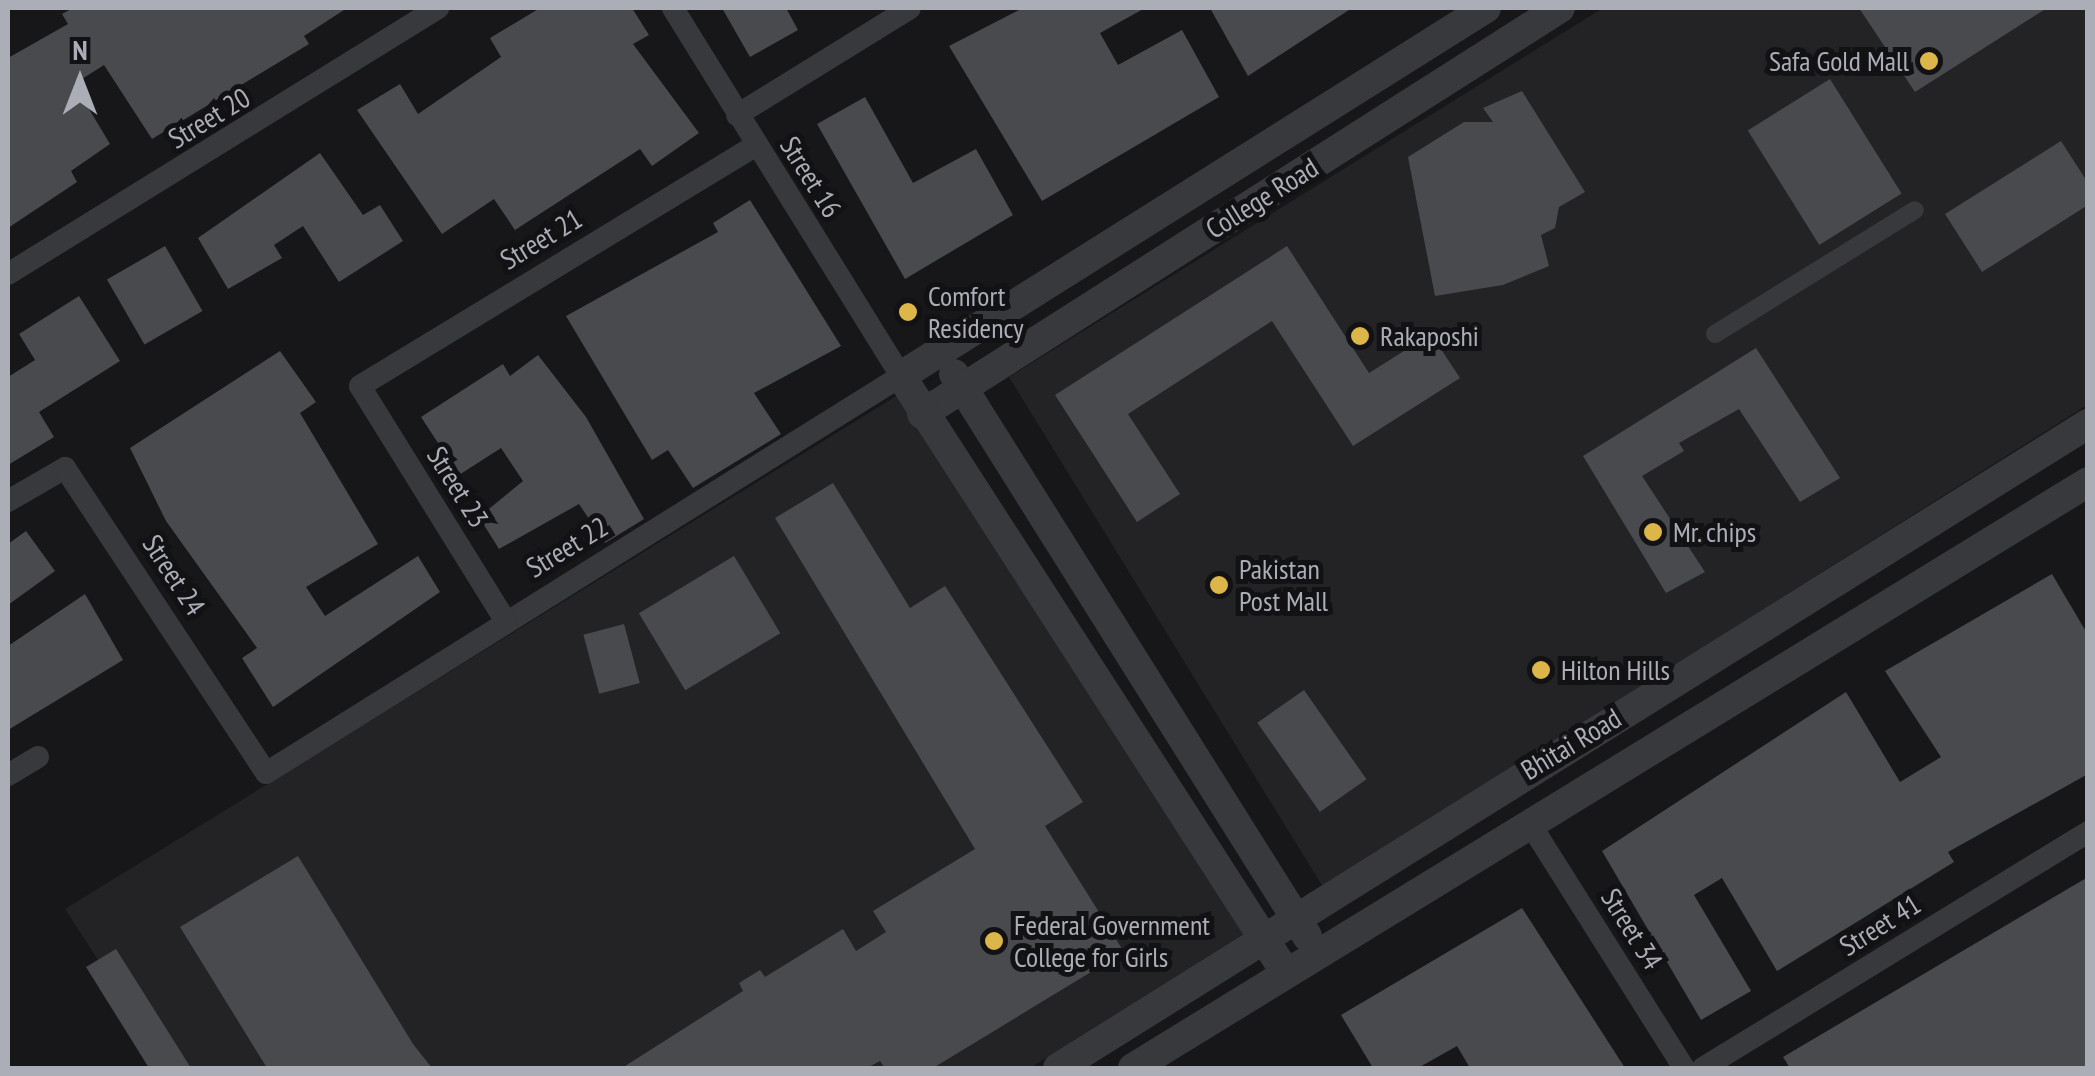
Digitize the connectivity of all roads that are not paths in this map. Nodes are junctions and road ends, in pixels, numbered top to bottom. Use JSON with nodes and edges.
{"nodes":[{"id":1,"x":438,"y":8,"type":"edge"},
{"id":2,"x":673,"y":8,"type":"edge"},
{"id":3,"x":910,"y":8,"type":"edge"},
{"id":4,"x":1486,"y":8,"type":"edge"},
{"id":5,"x":1560,"y":8,"type":"edge"},
{"id":6,"x":737,"y":114,"type":"junction"},
{"id":7,"x":756,"y":146,"type":"junction"},
{"id":8,"x":1915,"y":210,"type":"dead end"},
{"id":9,"x":8,"y":274,"type":"edge"},
{"id":10,"x":1715,"y":334,"type":"dead end"},
{"id":11,"x":938,"y":350,"type":"junction"},
{"id":12,"x":901,"y":376,"type":"junction"},
{"id":13,"x":360,"y":386,"type":"joint"},
{"id":14,"x":963,"y":388,"type":"junction"},
{"id":15,"x":922,"y":414,"type":"junction"},
{"id":16,"x":2088,"y":424,"type":"edge"},
{"id":17,"x":2060,"y":442,"type":"junction"},
{"id":18,"x":2087,"y":483,"type":"edge"},
{"id":19,"x":8,"y":501,"type":"edge"},
{"id":20,"x":505,"y":620,"type":"junction"},
{"id":21,"x":38,"y":757,"type":"dead end"},
{"id":22,"x":266,"y":772,"type":"joint"},
{"id":23,"x":8,"y":775,"type":"edge"},
{"id":24,"x":1506,"y":784,"type":"junction"},
{"id":25,"x":1529,"y":822,"type":"junction"},
{"id":26,"x":2088,"y":832,"type":"edge"},
{"id":27,"x":1297,"y":920,"type":"junction"},
{"id":28,"x":1269,"y":940,"type":"junction"},
{"id":29,"x":1316,"y":951,"type":"junction"},
{"id":30,"x":1284,"y":970,"type":"junction"},
{"id":31,"x":1058,"y":1068,"type":"edge"},
{"id":32,"x":1134,"y":1068,"type":"edge"},
{"id":33,"x":1684,"y":1068,"type":"edge"},
{"id":34,"x":1703,"y":1068,"type":"edge"}],
"edges":[{"from":1,"to":9,"type":"street","name":"Street 20"},
{"from":2,"to":6,"type":"street","name":"Street 16"},
{"from":3,"to":6,"type":"street"},
{"from":4,"to":11,"type":"street","name":"College Road"},
{"from":5,"to":14,"type":"street","name":"College Road"},
{"from":6,"to":7,"type":"street","name":"Street 16"},
{"from":7,"to":12,"type":"street","name":"Street 16"},
{"from":7,"to":13,"type":"street","name":"Street 21"},
{"from":8,"to":10,"type":"street"},
{"from":11,"to":12,"type":"street","name":"College Road"},
{"from":11,"to":14,"type":"street"},
{"from":12,"to":15,"type":"street"},
{"from":12,"to":20,"type":"street","name":"Street 22"},
{"from":13,"to":20,"type":"street","name":"Street 23"},
{"from":14,"to":15,"type":"street","name":"College Road"},
{"from":14,"to":27,"type":"street"},
{"from":15,"to":28,"type":"street"},
{"from":16,"to":17,"type":"street","name":"Bhitai Road"},
{"from":17,"to":18,"type":"street"},
{"from":17,"to":24,"type":"street","name":"Bhitai Road"},
{"from":18,"to":25,"type":"street","name":"Bhitai Road"},
{"from":19,"to":22,"type":"street","name":"Street 24"},
{"from":20,"to":22,"type":"street","name":"Street 22"},
{"from":21,"to":23,"type":"street"},
{"from":24,"to":25,"type":"street"},
{"from":24,"to":27,"type":"street","name":"Bhitai Road"},
{"from":25,"to":29,"type":"street","name":"Bhitai Road"},
{"from":25,"to":33,"type":"street","name":"Street 34"},
{"from":26,"to":34,"type":"street","name":"Street 41"},
{"from":27,"to":28,"type":"street","name":"Bhitai Road"},
{"from":27,"to":29,"type":"street"},
{"from":28,"to":30,"type":"street"},
{"from":28,"to":31,"type":"street","name":"Bhitai Road"},
{"from":29,"to":30,"type":"street","name":"Bhitai Road"},
{"from":30,"to":32,"type":"street","name":"Bhitai Road"}]}
